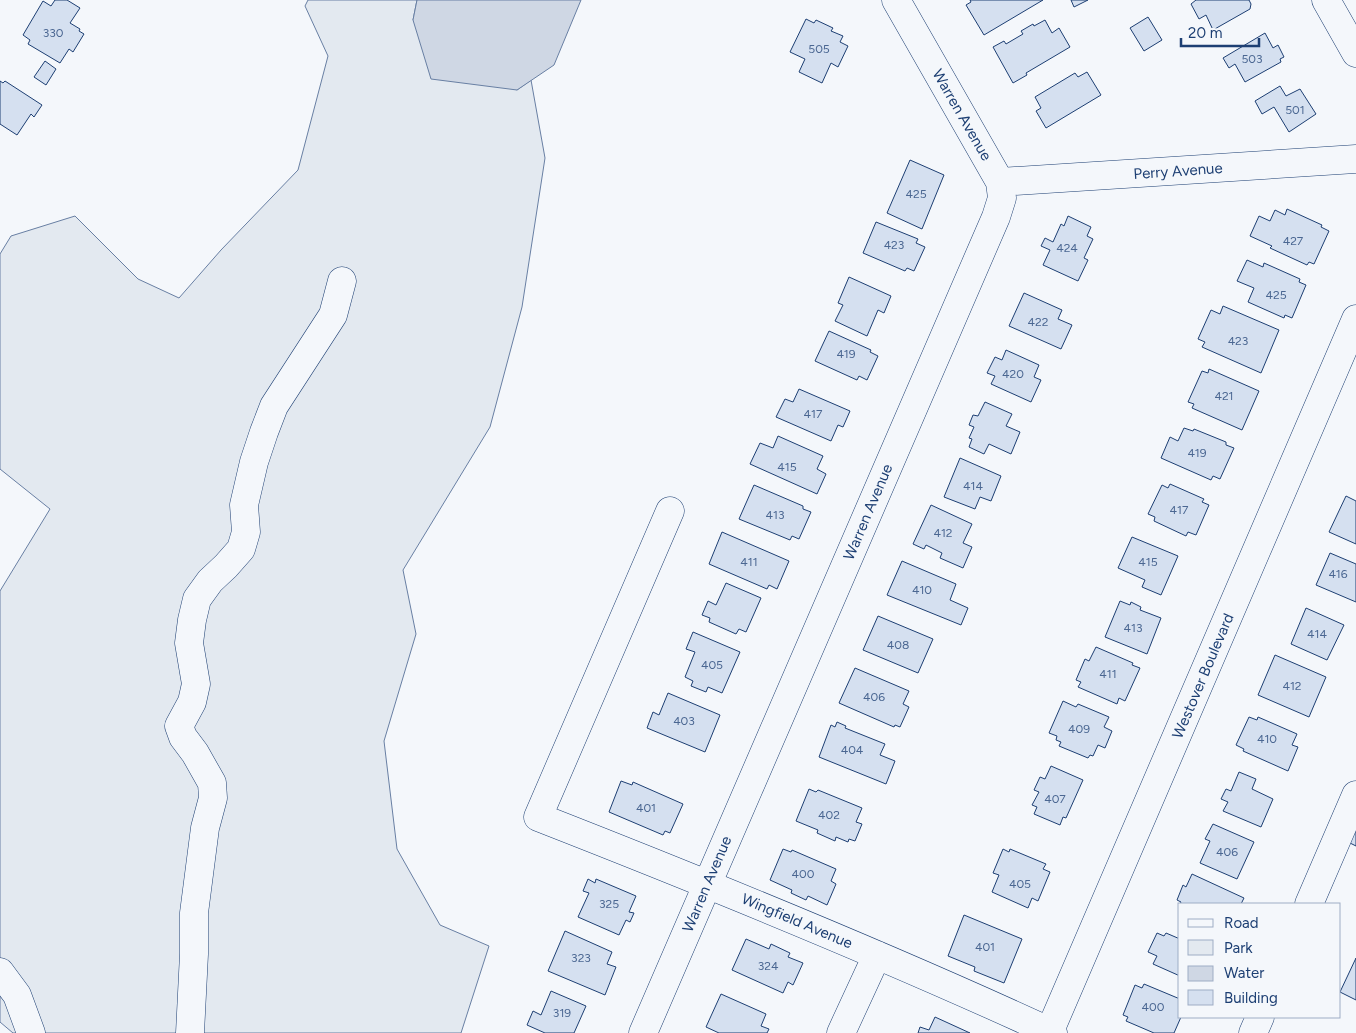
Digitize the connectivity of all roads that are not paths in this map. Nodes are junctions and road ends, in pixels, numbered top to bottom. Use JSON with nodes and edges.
{"nodes":[{"id":1,"x":896,"y":0,"type":"edge"},
{"id":2,"x":1326,"y":0,"type":"edge"},
{"id":3,"x":1356,"y":53,"type":"edge"},
{"id":4,"x":1356,"y":159,"type":"edge"},
{"id":5,"x":1000,"y":182,"type":"junction"},
{"id":6,"x":342,"y":281,"type":"dead end"},
{"id":7,"x":1356,"y":320,"type":"edge"},
{"id":8,"x":670,"y":511,"type":"dead end"},
{"id":9,"x":1356,"y":795,"type":"edge"},
{"id":10,"x":707,"y":883,"type":"junction"},
{"id":11,"x":1309,"y":903,"type":"edge"},
{"id":12,"x":877,"y":955,"type":"junction"},
{"id":13,"x":0,"y":972,"type":"edge"},
{"id":14,"x":1260,"y":1018,"type":"edge"},
{"id":15,"x":1050,"y":1032,"type":"edge"},
{"id":16,"x":31,"y":1033,"type":"edge"},
{"id":17,"x":190,"y":1033,"type":"edge"},
{"id":18,"x":643,"y":1033,"type":"edge"},
{"id":19,"x":841,"y":1033,"type":"edge"},
{"id":20,"x":1253,"y":1033,"type":"edge"}],
"edges":[{"from":1,"to":5,"type":"street","name":"Warren Avenue"},
{"from":2,"to":3,"type":"street"},
{"from":4,"to":5,"type":"street","name":"Perry Avenue"},
{"from":5,"to":10,"type":"street","name":"Warren Avenue"},
{"from":6,"to":17,"type":"street"},
{"from":7,"to":15,"type":"street","name":"Westover Boulevard"},
{"from":8,"to":10,"type":"street","name":"Wingfield Avenue"},
{"from":9,"to":11,"type":"street"},
{"from":10,"to":12,"type":"street","name":"Wingfield Avenue"},
{"from":10,"to":18,"type":"street","name":"Warren Avenue"},
{"from":12,"to":15,"type":"street","name":"Wingfield Avenue"},
{"from":12,"to":19,"type":"street"},
{"from":13,"to":16,"type":"street"},
{"from":14,"to":20,"type":"street"}]}
